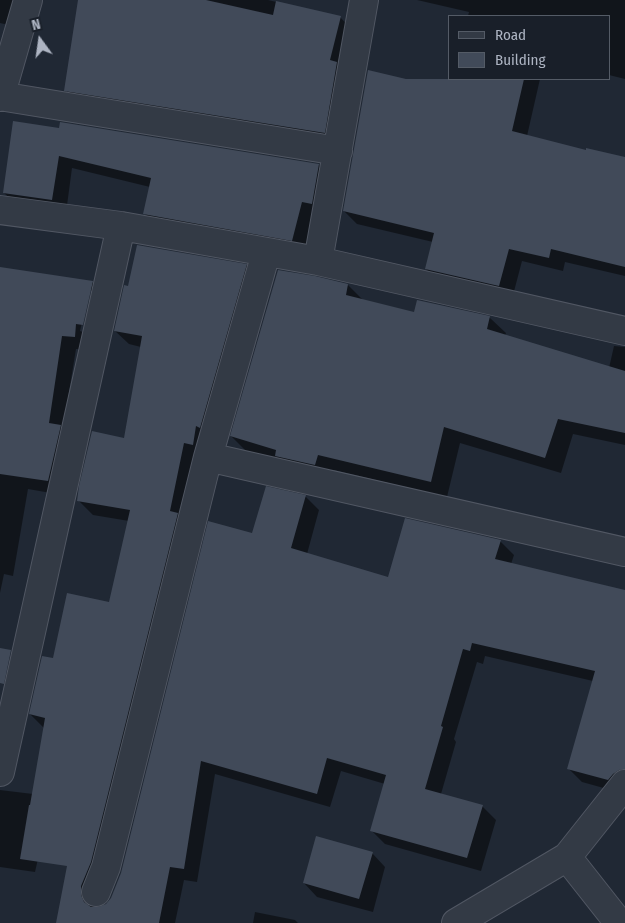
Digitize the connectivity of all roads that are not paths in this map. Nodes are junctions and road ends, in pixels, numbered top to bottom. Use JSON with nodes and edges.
{"nodes":[{"id":1,"x":28,"y":0,"type":"edge"},
{"id":2,"x":364,"y":0,"type":"edge"},
{"id":3,"x":0,"y":97,"type":"edge"},
{"id":4,"x":338,"y":151,"type":"junction"},
{"id":5,"x":0,"y":210,"type":"edge"},
{"id":6,"x":121,"y":226,"type":"junction"},
{"id":7,"x":266,"y":253,"type":"junction"},
{"id":8,"x":318,"y":261,"type":"junction"},
{"id":9,"x":625,"y":332,"type":"edge"},
{"id":10,"x":208,"y":457,"type":"junction"},
{"id":11,"x":625,"y":552,"type":"edge"},
{"id":12,"x":0,"y":772,"type":"edge"},
{"id":13,"x":625,"y":784,"type":"edge"},
{"id":14,"x":567,"y":857,"type":"junction"},
{"id":15,"x":96,"y":892,"type":"dead end"},
{"id":16,"x":456,"y":923,"type":"edge"},
{"id":17,"x":619,"y":923,"type":"edge"}],
"edges":[{"from":1,"to":3,"type":"street"},
{"from":2,"to":4,"type":"street"},
{"from":3,"to":4,"type":"street"},
{"from":4,"to":8,"type":"street"},
{"from":5,"to":6,"type":"street"},
{"from":6,"to":7,"type":"street"},
{"from":6,"to":12,"type":"street"},
{"from":7,"to":8,"type":"street"},
{"from":7,"to":10,"type":"street"},
{"from":8,"to":9,"type":"street"},
{"from":10,"to":11,"type":"street"},
{"from":10,"to":15,"type":"street"},
{"from":13,"to":14,"type":"street"},
{"from":14,"to":16,"type":"street"},
{"from":14,"to":17,"type":"street"}]}
